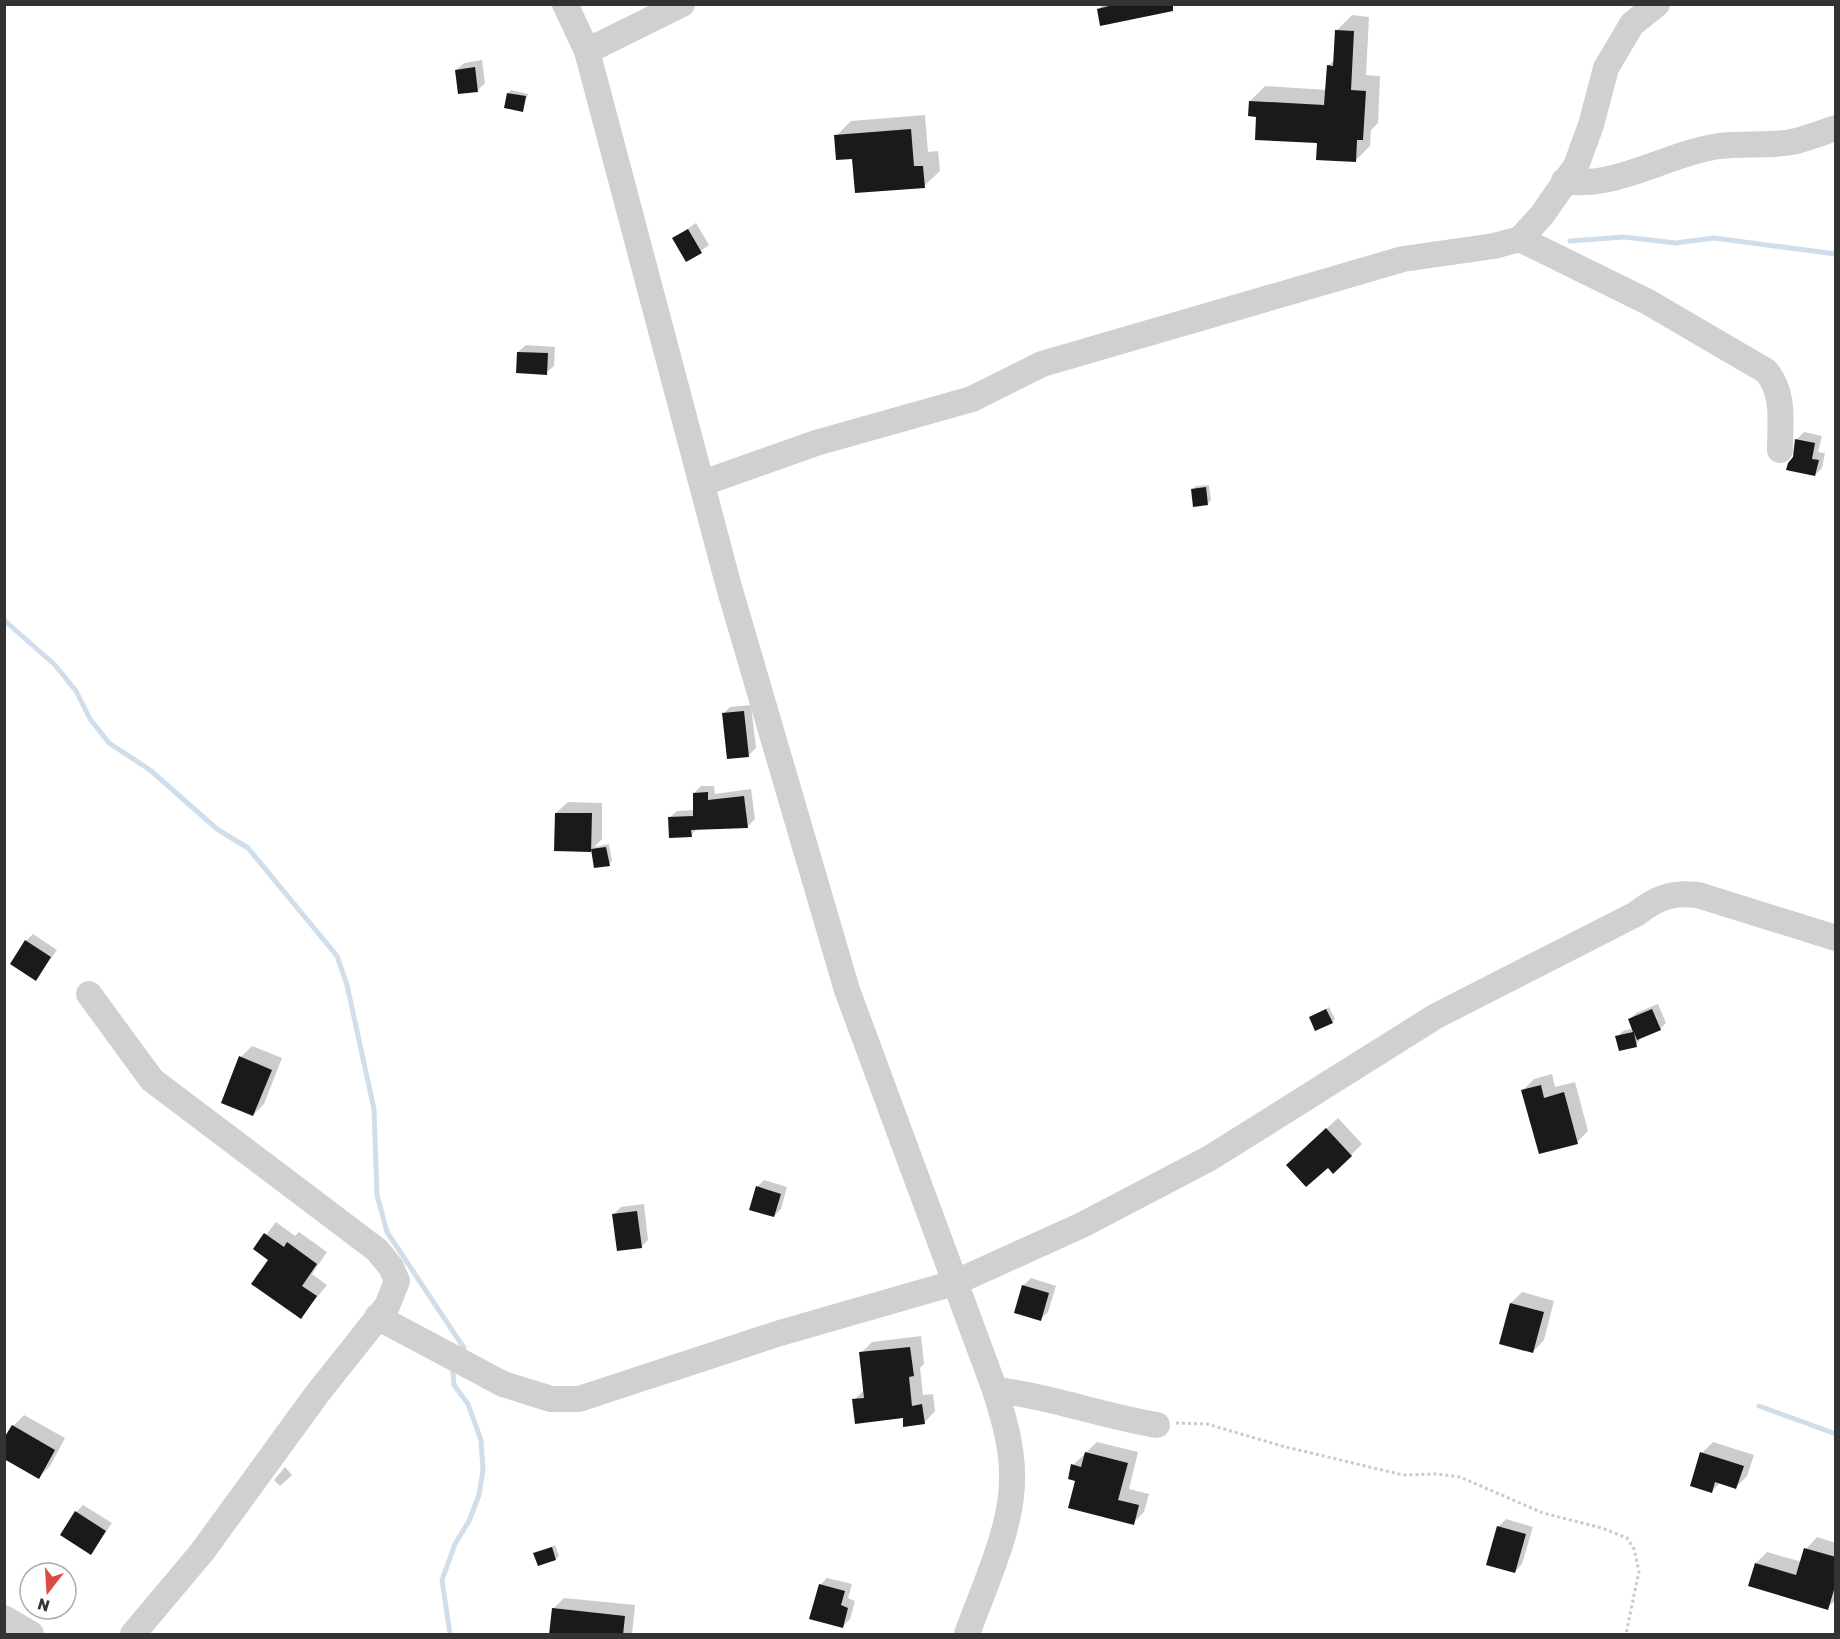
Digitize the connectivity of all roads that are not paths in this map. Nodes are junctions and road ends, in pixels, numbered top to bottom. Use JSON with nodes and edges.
{"nodes":[{"id":1,"x":565,"y":4,"type":"edge"},
{"id":2,"x":682,"y":4,"type":"edge"},
{"id":3,"x":1657,"y":4,"type":"edge"},
{"id":4,"x":587,"y":51,"type":"junction"},
{"id":5,"x":1836,"y":128,"type":"edge"},
{"id":6,"x":1575,"y":177,"type":"junction"},
{"id":7,"x":1520,"y":239,"type":"junction"},
{"id":8,"x":1780,"y":450,"type":"dead end"},
{"id":9,"x":704,"y":483,"type":"junction"},
{"id":10,"x":1836,"y":938,"type":"edge"},
{"id":11,"x":89,"y":994,"type":"dead end"},
{"id":12,"x":954,"y":1283,"type":"junction"},
{"id":13,"x":377,"y":1317,"type":"junction"},
{"id":14,"x":995,"y":1390,"type":"junction"},
{"id":15,"x":1156,"y":1425,"type":"road end"},
{"id":16,"x":4,"y":1618,"type":"edge"},
{"id":17,"x":31,"y":1635,"type":"edge"},
{"id":18,"x":133,"y":1635,"type":"edge"},
{"id":19,"x":968,"y":1635,"type":"edge"}],
"edges":[{"from":1,"to":4,"type":"street"},
{"from":2,"to":4,"type":"street"},
{"from":3,"to":6,"type":"street"},
{"from":4,"to":9,"type":"street"},
{"from":5,"to":6,"type":"street"},
{"from":6,"to":7,"type":"street"},
{"from":7,"to":8,"type":"street"},
{"from":7,"to":9,"type":"street"},
{"from":9,"to":12,"type":"street"},
{"from":10,"to":12,"type":"street"},
{"from":11,"to":13,"type":"street"},
{"from":12,"to":13,"type":"street"},
{"from":12,"to":14,"type":"street"},
{"from":13,"to":18,"type":"street"},
{"from":14,"to":15,"type":"street"},
{"from":14,"to":19,"type":"street"},
{"from":16,"to":17,"type":"street"}]}
